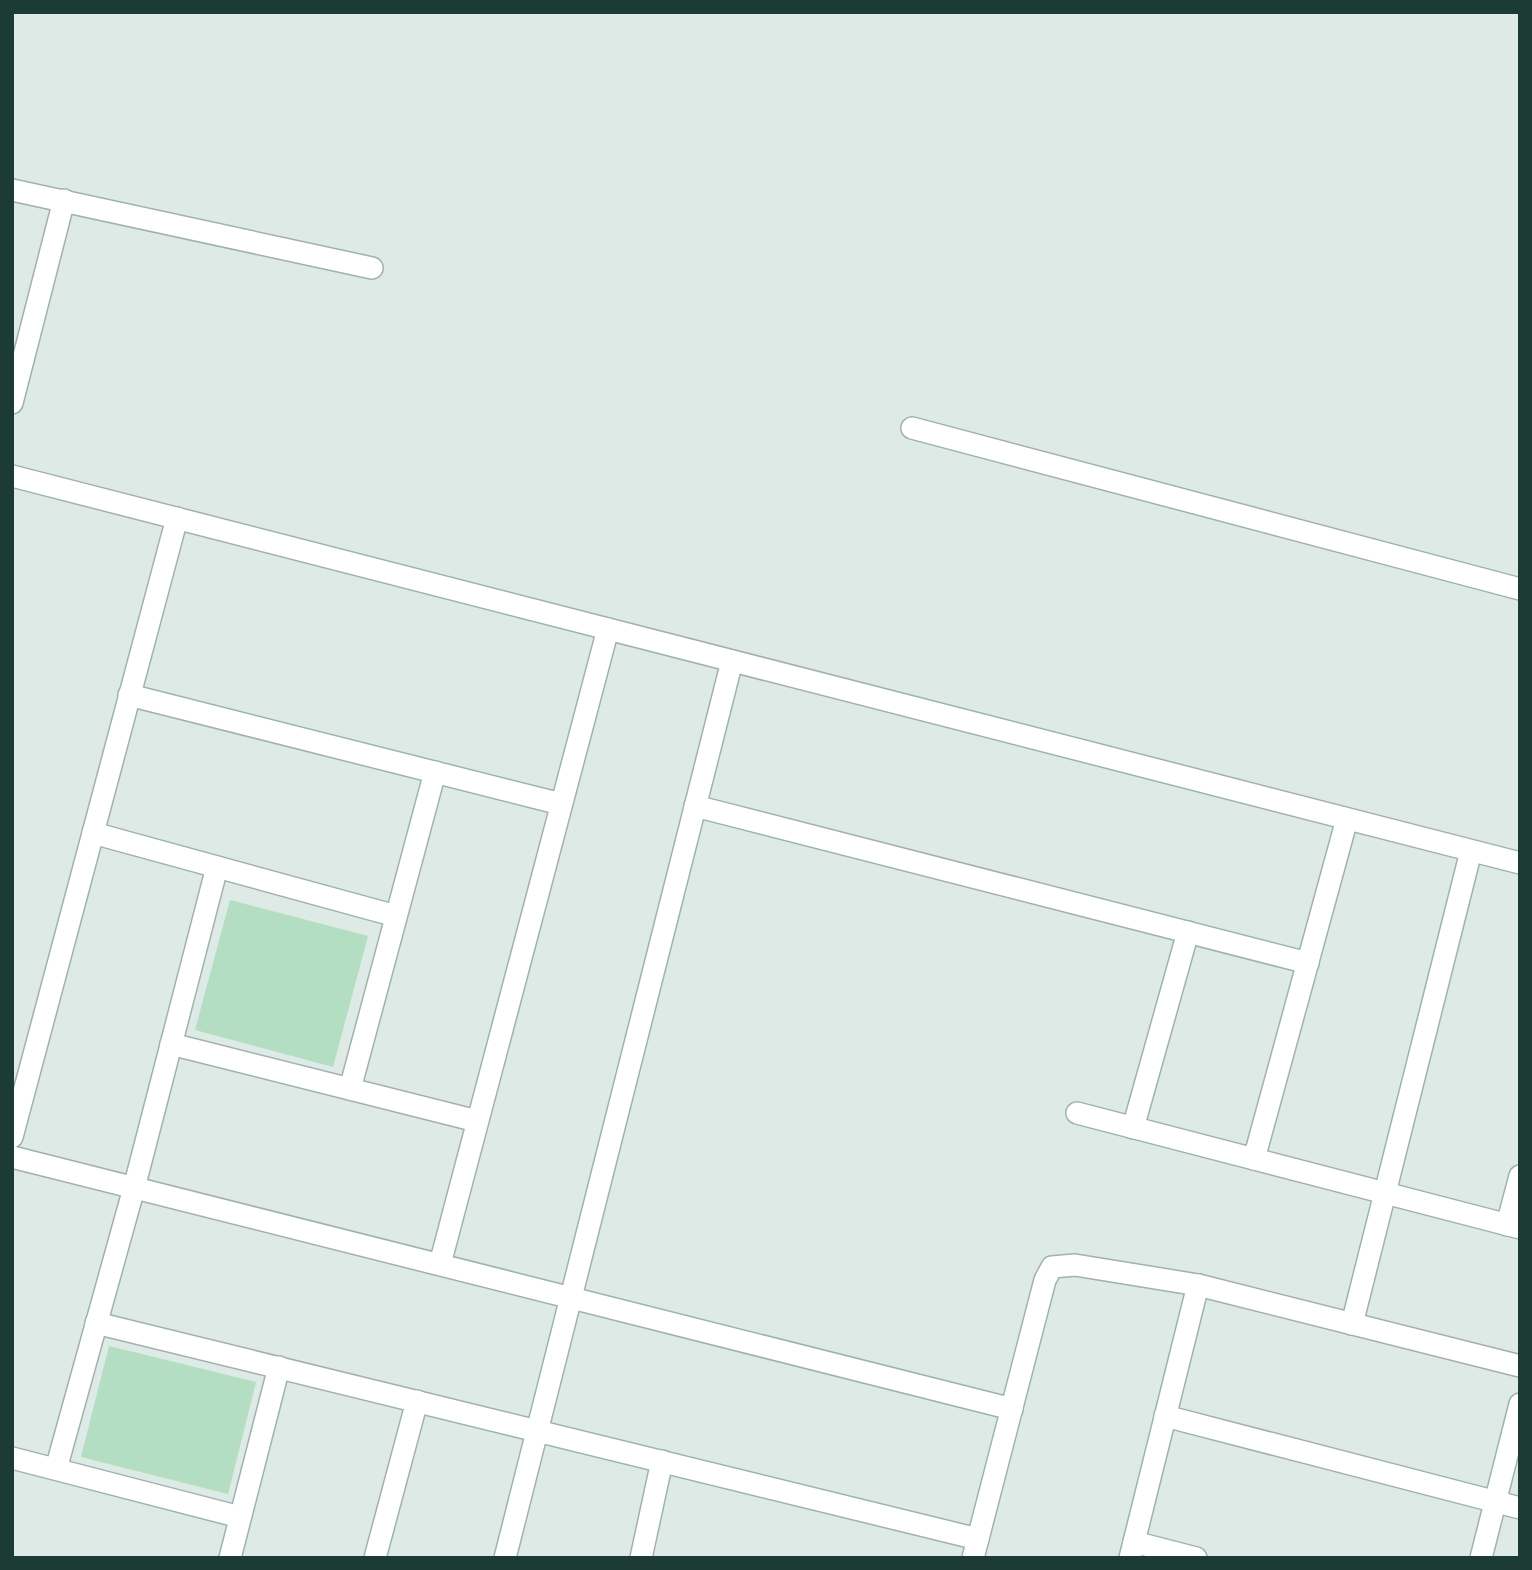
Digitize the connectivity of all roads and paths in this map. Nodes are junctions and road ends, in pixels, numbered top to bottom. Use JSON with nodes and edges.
{"nodes":[{"id":1,"x":12,"y":190,"type":"edge"},
{"id":2,"x":64,"y":201,"type":"junction"},
{"id":3,"x":372,"y":268,"type":"dead end"},
{"id":4,"x":12,"y":403,"type":"edge"},
{"id":5,"x":912,"y":428,"type":"dead end"},
{"id":6,"x":12,"y":476,"type":"edge"},
{"id":7,"x":177,"y":518,"type":"junction"},
{"id":8,"x":1520,"y":589,"type":"edge"},
{"id":9,"x":608,"y":629,"type":"junction"},
{"id":10,"x":732,"y":661,"type":"junction"},
{"id":11,"x":129,"y":695,"type":"junction"},
{"id":12,"x":435,"y":772,"type":"junction"},
{"id":13,"x":562,"y":804,"type":"junction"},
{"id":14,"x":695,"y":806,"type":"junction"},
{"id":15,"x":1347,"y":819,"type":"junction"},
{"id":16,"x":93,"y":833,"type":"junction"},
{"id":17,"x":1471,"y":851,"type":"junction"},
{"id":18,"x":1520,"y":863,"type":"edge"},
{"id":19,"x":217,"y":867,"type":"junction"},
{"id":20,"x":396,"y":916,"type":"junction"},
{"id":21,"x":1188,"y":932,"type":"junction"},
{"id":22,"x":1308,"y":963,"type":"junction"},
{"id":23,"x":171,"y":1044,"type":"junction"},
{"id":24,"x":350,"y":1089,"type":"junction"},
{"id":25,"x":1077,"y":1113,"type":"dead end"},
{"id":26,"x":478,"y":1121,"type":"junction"},
{"id":27,"x":1133,"y":1128,"type":"junction"},
{"id":28,"x":12,"y":1137,"type":"edge"},
{"id":29,"x":12,"y":1157,"type":"edge"},
{"id":30,"x":1254,"y":1159,"type":"junction"},
{"id":31,"x":1520,"y":1176,"type":"edge"},
{"id":32,"x":134,"y":1188,"type":"junction"},
{"id":33,"x":1385,"y":1193,"type":"junction"},
{"id":34,"x":1513,"y":1227,"type":"edge"},
{"id":35,"x":440,"y":1264,"type":"junction"},
{"id":36,"x":1198,"y":1285,"type":"junction"},
{"id":37,"x":570,"y":1298,"type":"junction"},
{"id":38,"x":96,"y":1323,"type":"junction"},
{"id":39,"x":1352,"y":1324,"type":"junction"},
{"id":40,"x":1520,"y":1366,"type":"edge"},
{"id":41,"x":279,"y":1367,"type":"junction"},
{"id":42,"x":417,"y":1401,"type":"junction"},
{"id":43,"x":1520,"y":1404,"type":"edge"},
{"id":44,"x":1012,"y":1409,"type":"junction"},
{"id":45,"x":1165,"y":1416,"type":"junction"},
{"id":46,"x":537,"y":1431,"type":"junction"},
{"id":47,"x":12,"y":1458,"type":"edge"},
{"id":48,"x":663,"y":1461,"type":"junction"},
{"id":49,"x":55,"y":1469,"type":"junction"},
{"id":50,"x":1495,"y":1502,"type":"junction"},
{"id":51,"x":1520,"y":1508,"type":"edge"},
{"id":52,"x":240,"y":1517,"type":"junction"},
{"id":53,"x":975,"y":1549,"type":"edge"},
{"id":54,"x":1132,"y":1550,"type":"edge"},
{"id":55,"x":230,"y":1558,"type":"edge"},
{"id":56,"x":375,"y":1558,"type":"edge"},
{"id":57,"x":505,"y":1558,"type":"edge"},
{"id":58,"x":641,"y":1558,"type":"edge"},
{"id":59,"x":1196,"y":1558,"type":"edge"},
{"id":60,"x":1480,"y":1558,"type":"edge"}],
"edges":[{"from":1,"to":2,"type":"street"},
{"from":2,"to":3,"type":"street"},
{"from":2,"to":4,"type":"street"},
{"from":5,"to":8,"type":"street"},
{"from":6,"to":7,"type":"street"},
{"from":7,"to":9,"type":"street"},
{"from":7,"to":11,"type":"street"},
{"from":9,"to":10,"type":"street"},
{"from":9,"to":13,"type":"street"},
{"from":10,"to":14,"type":"street"},
{"from":10,"to":15,"type":"street"},
{"from":11,"to":12,"type":"street"},
{"from":11,"to":16,"type":"street"},
{"from":12,"to":13,"type":"street"},
{"from":12,"to":20,"type":"street"},
{"from":13,"to":26,"type":"street"},
{"from":14,"to":21,"type":"street"},
{"from":14,"to":37,"type":"street"},
{"from":15,"to":17,"type":"street"},
{"from":15,"to":22,"type":"street"},
{"from":16,"to":19,"type":"street"},
{"from":16,"to":28,"type":"street"},
{"from":17,"to":18,"type":"street"},
{"from":17,"to":33,"type":"street"},
{"from":19,"to":20,"type":"street"},
{"from":19,"to":23,"type":"street"},
{"from":20,"to":24,"type":"street"},
{"from":21,"to":22,"type":"street"},
{"from":21,"to":27,"type":"street"},
{"from":22,"to":30,"type":"street"},
{"from":23,"to":24,"type":"street"},
{"from":23,"to":32,"type":"street"},
{"from":24,"to":26,"type":"street"},
{"from":25,"to":27,"type":"street"},
{"from":26,"to":35,"type":"street"},
{"from":27,"to":30,"type":"street"},
{"from":29,"to":32,"type":"street"},
{"from":30,"to":33,"type":"street"},
{"from":31,"to":34,"type":"street"},
{"from":32,"to":35,"type":"street"},
{"from":32,"to":38,"type":"street"},
{"from":33,"to":34,"type":"street"},
{"from":33,"to":39,"type":"street"},
{"from":35,"to":37,"type":"street"},
{"from":36,"to":39,"type":"street"},
{"from":36,"to":44,"type":"street"},
{"from":36,"to":45,"type":"street"},
{"from":37,"to":44,"type":"street"},
{"from":37,"to":46,"type":"street"},
{"from":38,"to":41,"type":"street"},
{"from":38,"to":49,"type":"street"},
{"from":39,"to":40,"type":"street"},
{"from":41,"to":42,"type":"street"},
{"from":41,"to":52,"type":"street"},
{"from":42,"to":46,"type":"street"},
{"from":42,"to":56,"type":"street"},
{"from":43,"to":50,"type":"street"},
{"from":44,"to":53,"type":"street"},
{"from":45,"to":50,"type":"street"},
{"from":45,"to":54,"type":"street"},
{"from":46,"to":48,"type":"street"},
{"from":46,"to":57,"type":"street"},
{"from":47,"to":49,"type":"street"},
{"from":48,"to":53,"type":"street"},
{"from":48,"to":58,"type":"street"},
{"from":49,"to":52,"type":"street"},
{"from":50,"to":51,"type":"street"},
{"from":50,"to":60,"type":"street"},
{"from":52,"to":55,"type":"street"},
{"from":54,"to":59,"type":"street"}]}
